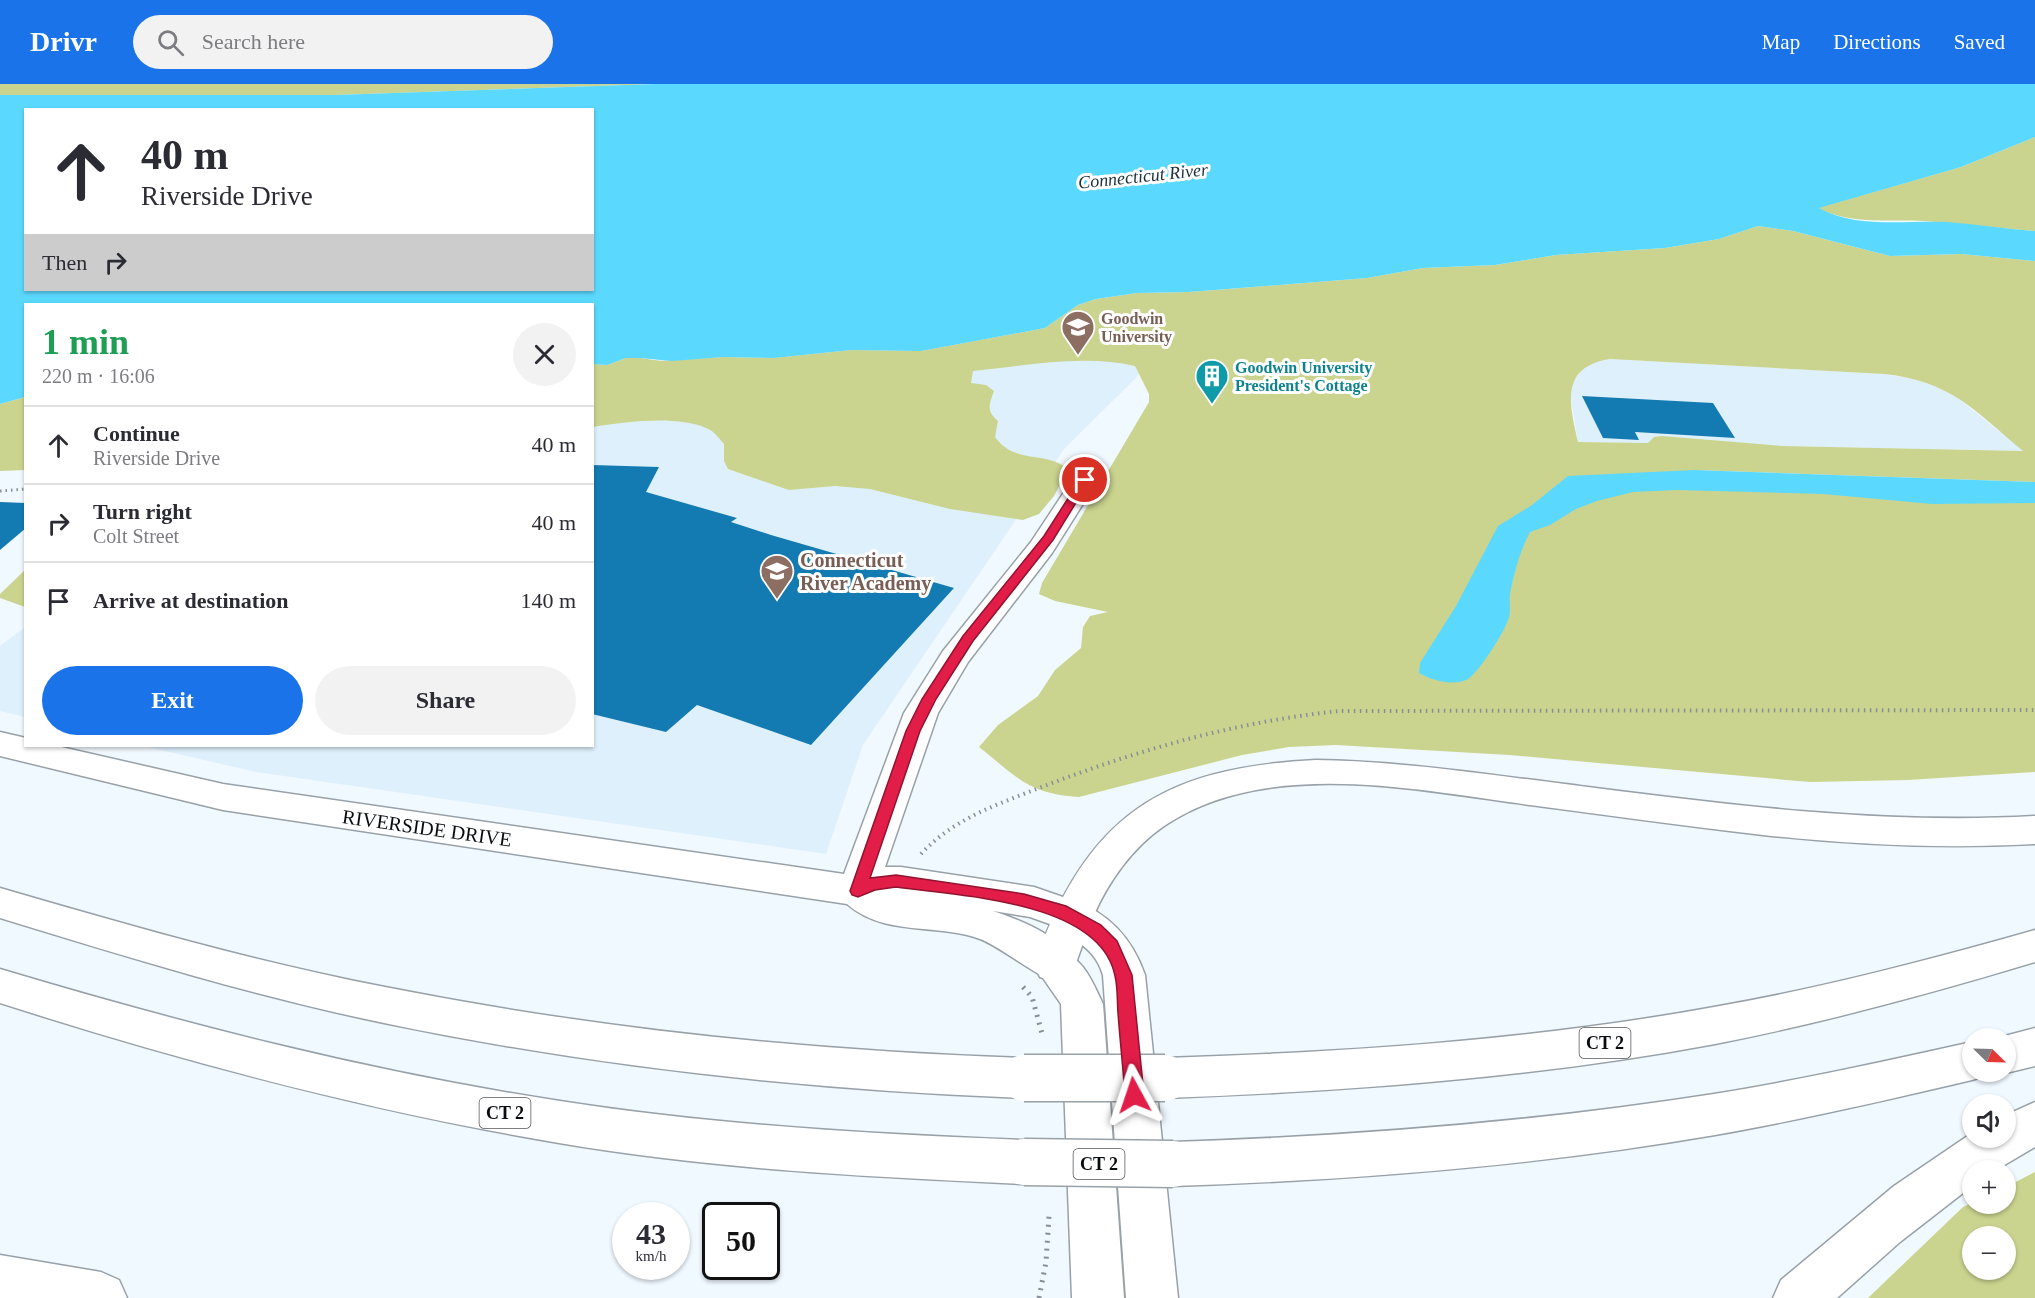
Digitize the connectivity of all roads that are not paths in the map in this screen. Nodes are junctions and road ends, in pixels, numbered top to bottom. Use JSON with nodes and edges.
{"nodes":[{"id":1,"x":1085,"y":480,"type":"dead end"},
{"id":2,"x":0,"y":744,"type":"edge"},
{"id":3,"x":2035,"y":830,"type":"edge"},
{"id":4,"x":858,"y":891,"type":"junction"},
{"id":5,"x":0,"y":903,"type":"edge"},
{"id":6,"x":1072,"y":916,"type":"junction"},
{"id":7,"x":2035,"y":946,"type":"edge"},
{"id":8,"x":1056,"y":965,"type":"junction"},
{"id":9,"x":0,"y":986,"type":"edge"},
{"id":10,"x":2035,"y":1047,"type":"edge"},
{"id":11,"x":2016,"y":1052,"type":"edge"},
{"id":12,"x":1962,"y":1063,"type":"edge"},
{"id":13,"x":2035,"y":1123,"type":"edge"},
{"id":14,"x":0,"y":1281,"type":"edge"},
{"id":15,"x":101,"y":1298,"type":"edge"},
{"id":16,"x":1098,"y":1298,"type":"edge"},
{"id":17,"x":1152,"y":1298,"type":"edge"},
{"id":18,"x":1799,"y":1298,"type":"edge"}],
"edges":[{"from":1,"to":4,"type":"main road"},
{"from":2,"to":4,"type":"main road","name":"RIVERSIDE DRIVE"},
{"from":3,"to":6,"type":"main road"},
{"from":4,"to":6,"type":"main road","name":"RIVERSIDE DRIVE"},
{"from":4,"to":8,"type":"main road","name":"RIVERSIDE DRIVE"},
{"from":5,"to":7,"type":"main road","number":"CT 2","bridge":true},
{"from":6,"to":8,"type":"main road"},
{"from":6,"to":17,"type":"main road","name":"RIVERSIDE DRIVE"},
{"from":8,"to":16,"type":"main road","name":"RIVERSIDE DRIVE"},
{"from":9,"to":12,"type":"main road","number":"CT 2","bridge":true},
{"from":10,"to":11,"type":"main road"},
{"from":13,"to":18,"type":"main road"},
{"from":14,"to":15,"type":"main road"}]}
